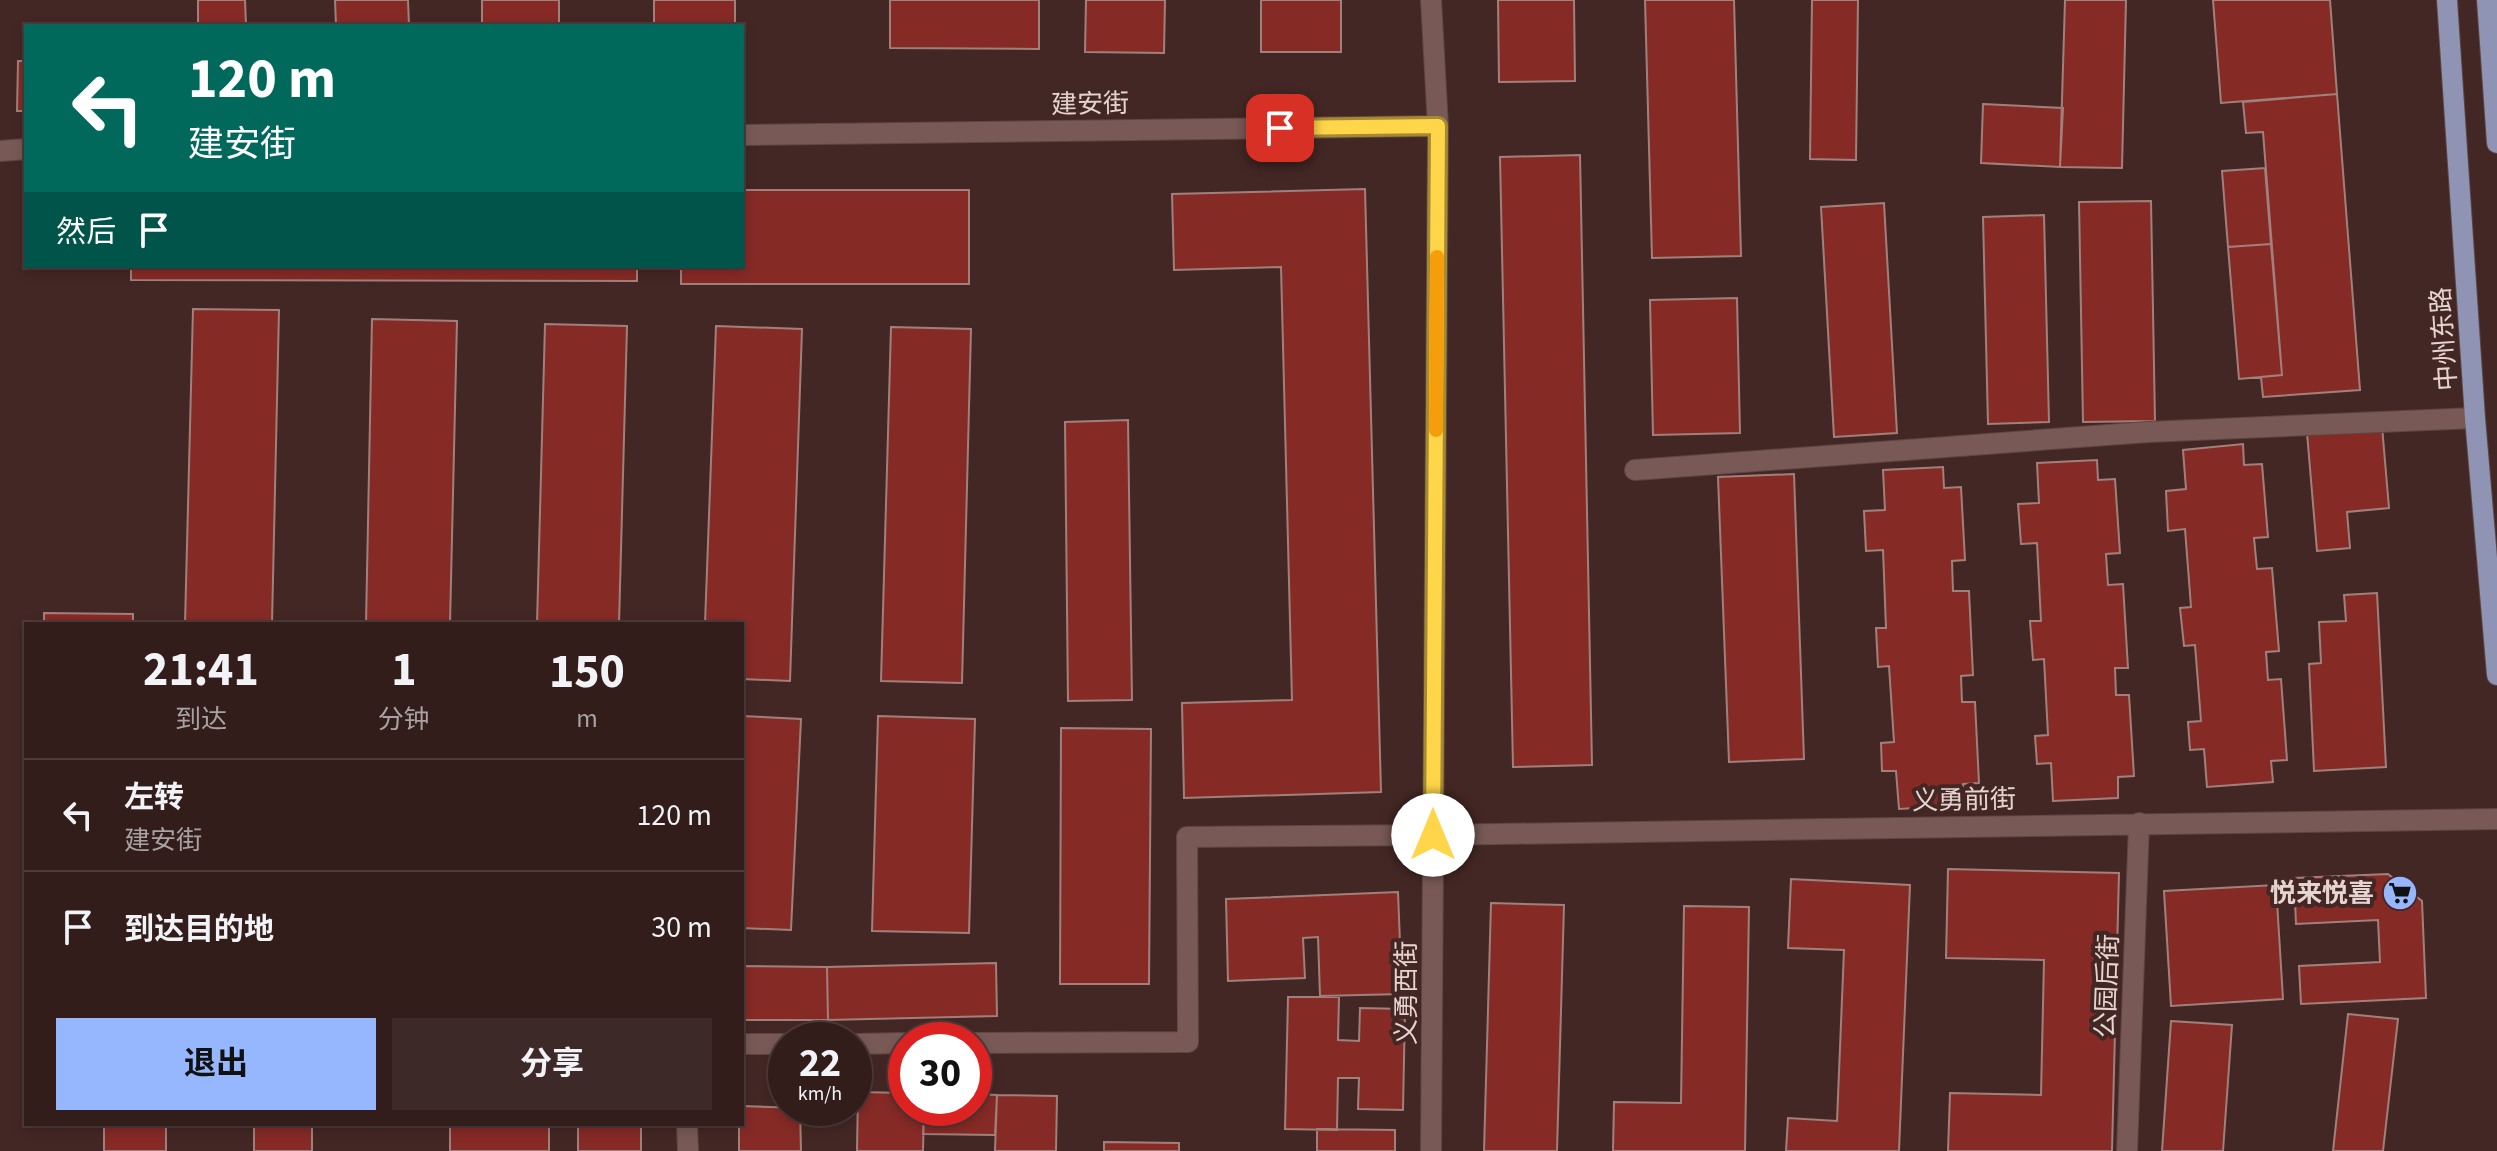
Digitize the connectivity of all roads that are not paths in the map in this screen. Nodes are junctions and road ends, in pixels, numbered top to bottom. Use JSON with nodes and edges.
{"nodes":[{"id":1,"x":1431,"y":0,"type":"edge"},
{"id":2,"x":2447,"y":0,"type":"edge"},
{"id":3,"x":2487,"y":0,"type":"edge"},
{"id":4,"x":1438,"y":126,"type":"junction"},
{"id":5,"x":744,"y":135,"type":"edge"},
{"id":6,"x":2497,"y":143,"type":"edge"},
{"id":7,"x":24,"y":149,"type":"edge"},
{"id":8,"x":0,"y":151,"type":"edge"},
{"id":9,"x":2475,"y":418,"type":"junction"},
{"id":10,"x":1635,"y":470,"type":"dead end"},
{"id":11,"x":2497,"y":675,"type":"edge"},
{"id":12,"x":2497,"y":819,"type":"edge"},
{"id":13,"x":2139,"y":823,"type":"junction"},
{"id":14,"x":1433,"y":835,"type":"junction"},
{"id":15,"x":992,"y":1043,"type":"edge"},
{"id":16,"x":744,"y":1044,"type":"edge"},
{"id":17,"x":768,"y":1044,"type":"edge"},
{"id":18,"x":687,"y":1126,"type":"edge"},
{"id":19,"x":688,"y":1151,"type":"edge"},
{"id":20,"x":1431,"y":1151,"type":"edge"},
{"id":21,"x":2127,"y":1151,"type":"edge"}],
"edges":[{"from":1,"to":4,"type":"street","name":"义勇西街"},
{"from":2,"to":9,"type":"main road","name":"中州东路"},
{"from":3,"to":6,"type":"main road"},
{"from":4,"to":5,"type":"street","name":"建安街"},
{"from":4,"to":14,"type":"street","name":"义勇西街"},
{"from":7,"to":8,"type":"street"},
{"from":9,"to":10,"type":"street"},
{"from":9,"to":11,"type":"main road","name":"中州东路"},
{"from":12,"to":13,"type":"street","name":"义勇前街"},
{"from":13,"to":14,"type":"street","name":"义勇前街"},
{"from":13,"to":21,"type":"street","name":"公园后街"},
{"from":14,"to":15,"type":"street","name":"义勇前街"},
{"from":14,"to":20,"type":"street","name":"义勇西街"},
{"from":16,"to":17,"type":"street"},
{"from":18,"to":19,"type":"street"}]}
